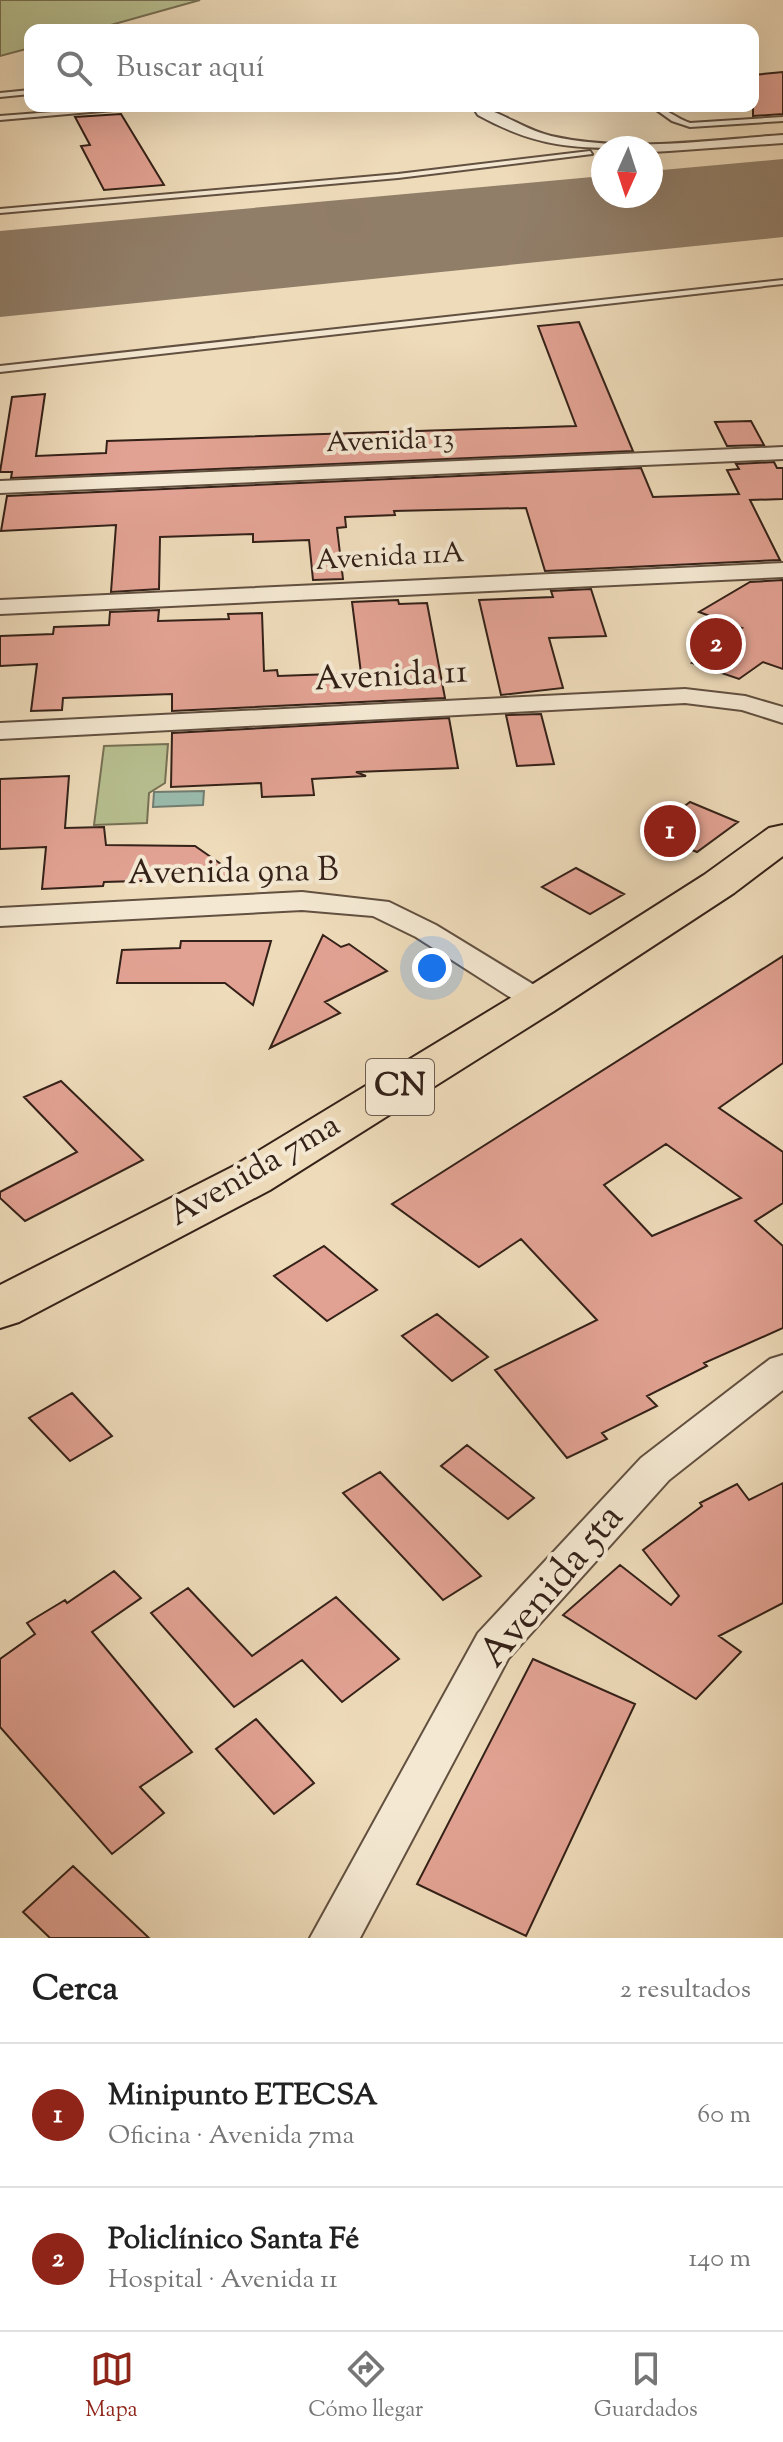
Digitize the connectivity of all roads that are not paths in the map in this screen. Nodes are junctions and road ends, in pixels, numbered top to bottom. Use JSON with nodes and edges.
{"nodes":[{"id":1,"x":24,"y":93,"type":"edge"},
{"id":2,"x":0,"y":95,"type":"edge"},
{"id":3,"x":78,"y":112,"type":"edge"},
{"id":4,"x":484,"y":112,"type":"edge"},
{"id":5,"x":663,"y":112,"type":"edge"},
{"id":6,"x":0,"y":118,"type":"edge"},
{"id":7,"x":783,"y":119,"type":"edge"},
{"id":8,"x":503,"y":126,"type":"junction"},
{"id":9,"x":783,"y":139,"type":"edge"},
{"id":10,"x":663,"y":146,"type":"edge"},
{"id":11,"x":666,"y":146,"type":"junction"},
{"id":12,"x":591,"y":152,"type":"edge"},
{"id":13,"x":591,"y":153,"type":"edge"},
{"id":14,"x":0,"y":211,"type":"edge"},
{"id":15,"x":783,"y":282,"type":"edge"},
{"id":16,"x":0,"y":369,"type":"edge"},
{"id":17,"x":783,"y":453,"type":"edge"},
{"id":18,"x":0,"y":487,"type":"edge"},
{"id":19,"x":783,"y":570,"type":"edge"},
{"id":20,"x":0,"y":607,"type":"edge"},
{"id":21,"x":783,"y":715,"type":"edge"},
{"id":22,"x":0,"y":731,"type":"edge"},
{"id":23,"x":783,"y":837,"type":"edge"},
{"id":24,"x":0,"y":917,"type":"edge"},
{"id":25,"x":538,"y":1001,"type":"junction"},
{"id":26,"x":0,"y":1308,"type":"edge"},
{"id":27,"x":783,"y":1369,"type":"edge"},
{"id":28,"x":334,"y":1938,"type":"edge"}],
"edges":[{"from":1,"to":2,"type":"lane"},
{"from":3,"to":6,"type":"lane"},
{"from":4,"to":8,"type":"street"},
{"from":5,"to":7,"type":"lane"},
{"from":8,"to":11,"type":"street"},
{"from":8,"to":12,"type":"street"},
{"from":9,"to":11,"type":"street"},
{"from":10,"to":11,"type":"street"},
{"from":13,"to":14,"type":"lane"},
{"from":15,"to":16,"type":"lane"},
{"from":17,"to":18,"type":"street","name":"Avenida 13"},
{"from":19,"to":20,"type":"street","name":"Avenida 11A"},
{"from":21,"to":22,"type":"street","name":"Avenida 11"},
{"from":23,"to":25,"type":"highway","name":"Avenida 7ma","number":"CN"},
{"from":24,"to":25,"type":"street","name":"Avenida 9na B"},
{"from":25,"to":26,"type":"highway","name":"Avenida 7ma","number":"CN"},
{"from":27,"to":28,"type":"street","name":"Avenida 5ta"}]}
